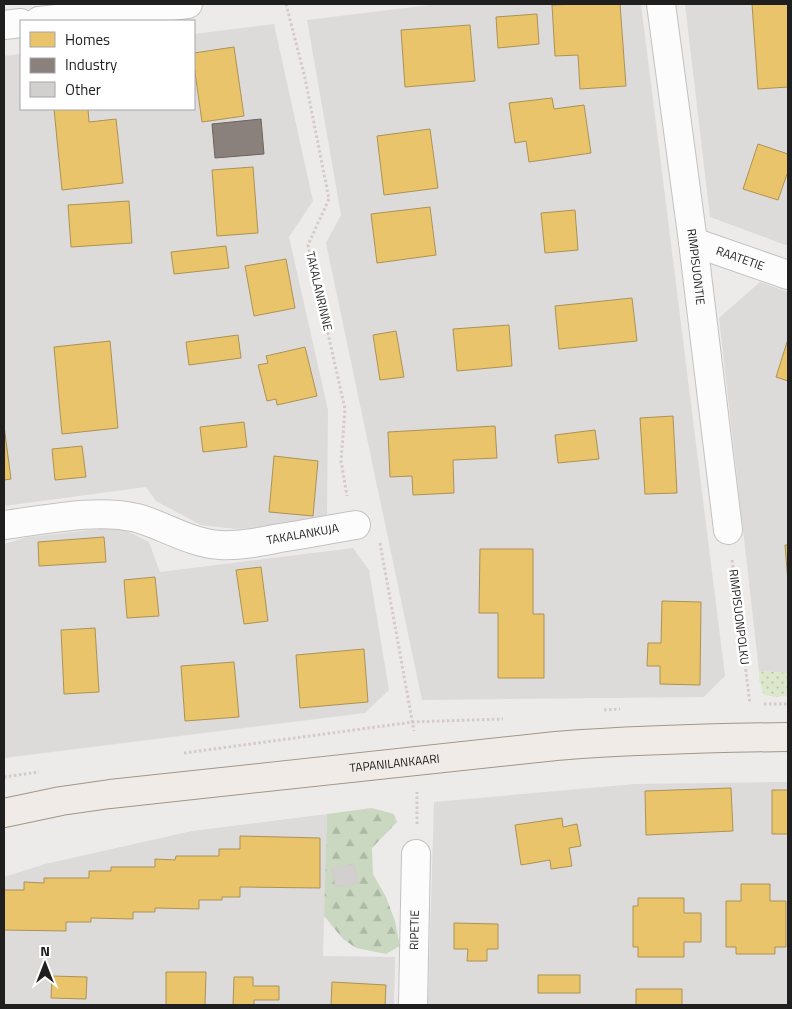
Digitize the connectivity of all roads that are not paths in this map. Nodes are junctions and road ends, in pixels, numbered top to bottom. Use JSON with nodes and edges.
{"nodes":[{"id":1,"x":188,"y":4,"type":"edge"},
{"id":2,"x":661,"y":4,"type":"edge"},
{"id":3,"x":48,"y":20,"type":"edge"},
{"id":4,"x":20,"y":23,"type":"edge"},
{"id":5,"x":4,"y":25,"type":"edge"},
{"id":6,"x":693,"y":242,"type":"junction"},
{"id":7,"x":788,"y":275,"type":"edge"},
{"id":8,"x":4,"y":525,"type":"edge"},
{"id":9,"x":356,"y":525,"type":"road end"},
{"id":10,"x":728,"y":530,"type":"road end"},
{"id":11,"x":788,"y":738,"type":"edge"},
{"id":12,"x":4,"y":813,"type":"edge"},
{"id":13,"x":416,"y":854,"type":"road end"},
{"id":14,"x":413,"y":1005,"type":"edge"}],
"edges":[{"from":1,"to":3,"type":"street"},
{"from":2,"to":6,"type":"street","name":"RIMPISUONTIE"},
{"from":4,"to":5,"type":"street"},
{"from":6,"to":7,"type":"street","name":"RAATETIE"},
{"from":6,"to":10,"type":"street","name":"RIMPISUONTIE"},
{"from":8,"to":9,"type":"street","name":"TAKALANKUJA"},
{"from":11,"to":12,"type":"main road","name":"TAPANILANKAARI"},
{"from":13,"to":14,"type":"street","name":"RIPETIE"}]}
